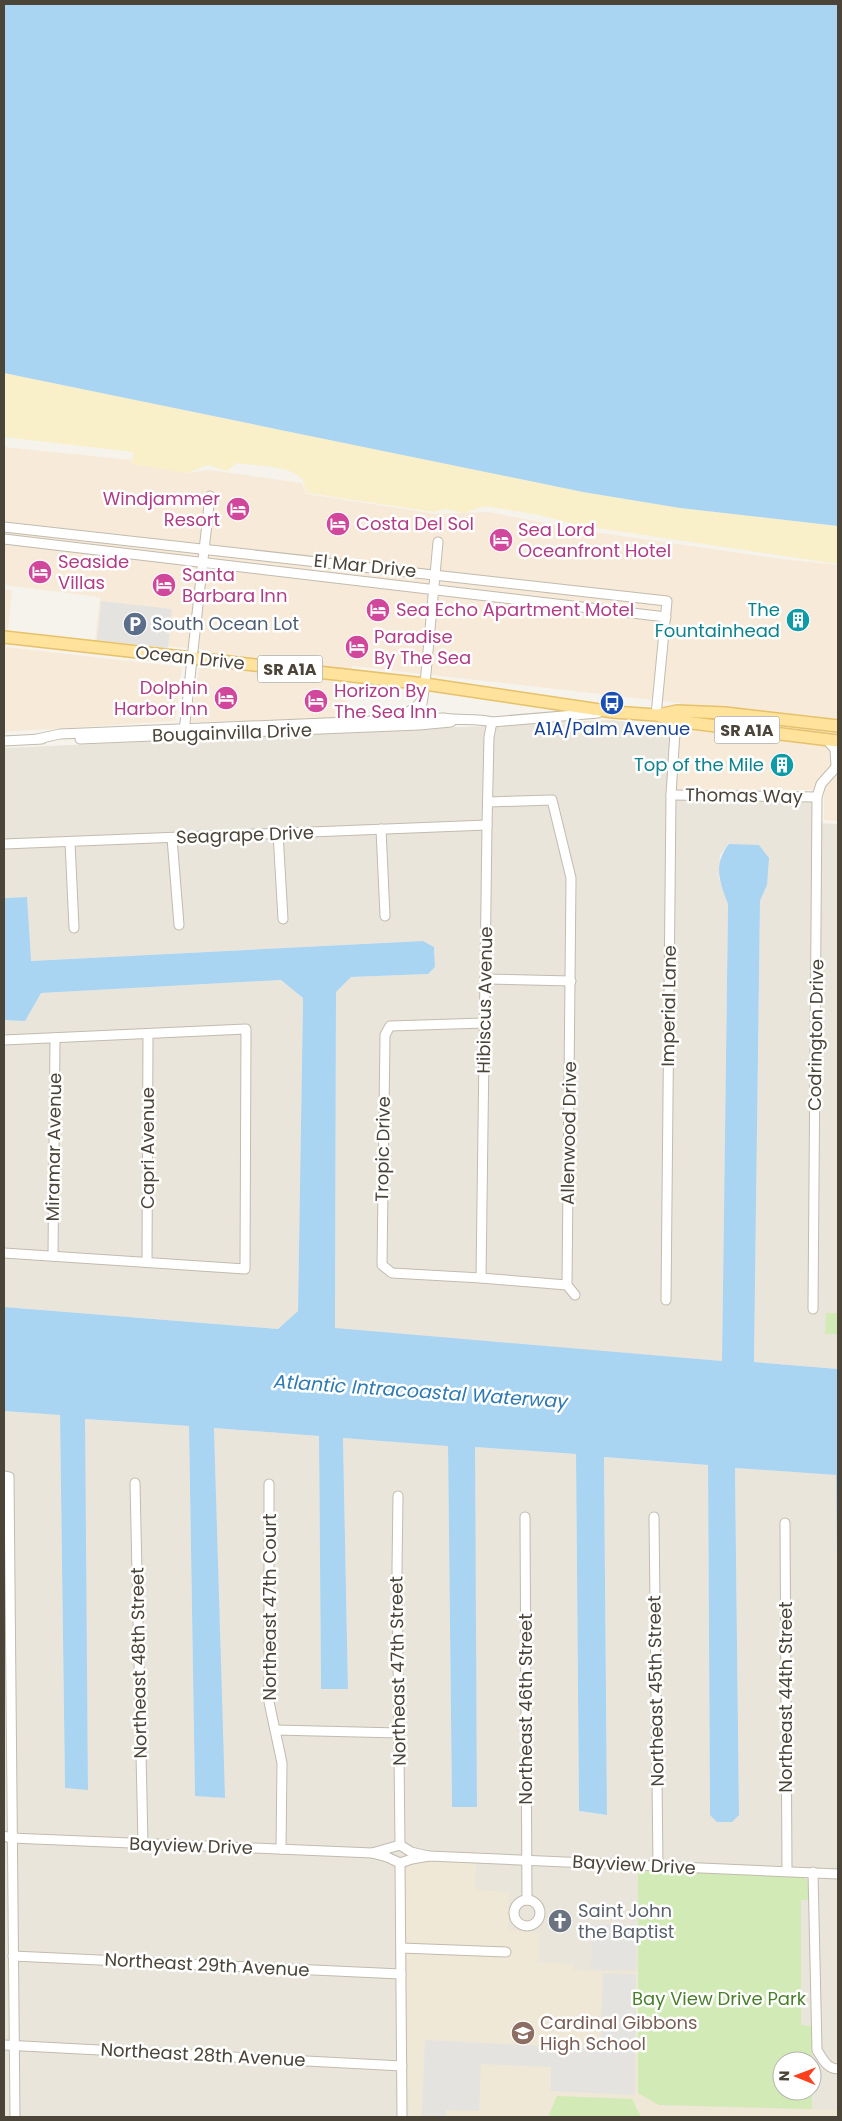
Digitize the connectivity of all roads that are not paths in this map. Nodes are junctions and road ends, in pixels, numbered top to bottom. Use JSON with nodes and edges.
{"nodes":[{"id":1,"x":210,"y":496,"type":"dead end"},
{"id":2,"x":4,"y":527,"type":"edge"},
{"id":3,"x":4,"y":539,"type":"edge"},
{"id":4,"x":438,"y":542,"type":"dead end"},
{"id":5,"x":204,"y":548,"type":"junction"},
{"id":6,"x":202,"y":564,"type":"junction"},
{"id":7,"x":436,"y":574,"type":"junction"},
{"id":8,"x":434,"y":591,"type":"junction"},
{"id":9,"x":666,"y":617,"type":"junction"},
{"id":10,"x":4,"y":637,"type":"edge"},
{"id":11,"x":192,"y":658,"type":"junction"},
{"id":12,"x":425,"y":684,"type":"junction"},
{"id":13,"x":423,"y":700,"type":"junction"},
{"id":14,"x":613,"y":712,"type":"junction"},
{"id":15,"x":656,"y":715,"type":"junction"},
{"id":16,"x":676,"y":716,"type":"junction"},
{"id":17,"x":398,"y":718,"type":"junction"},
{"id":18,"x":419,"y":722,"type":"junction"},
{"id":19,"x":492,"y":722,"type":"junction"},
{"id":20,"x":838,"y":726,"type":"edge"},
{"id":21,"x":184,"y":731,"type":"junction"},
{"id":22,"x":826,"y":739,"type":"junction"},
{"id":23,"x":4,"y":741,"type":"edge"},
{"id":24,"x":838,"y":741,"type":"edge"},
{"id":25,"x":837,"y":765,"type":"edge"},
{"id":26,"x":671,"y":795,"type":"junction"},
{"id":27,"x":817,"y":797,"type":"junction"},
{"id":28,"x":488,"y":802,"type":"junction"},
{"id":29,"x":487,"y":825,"type":"junction"},
{"id":30,"x":381,"y":829,"type":"junction"},
{"id":31,"x":278,"y":833,"type":"junction"},
{"id":32,"x":172,"y":838,"type":"junction"},
{"id":33,"x":70,"y":842,"type":"junction"},
{"id":34,"x":4,"y":844,"type":"edge"},
{"id":35,"x":385,"y":916,"type":"dead end"},
{"id":36,"x":283,"y":919,"type":"dead end"},
{"id":37,"x":179,"y":925,"type":"dead end"},
{"id":38,"x":74,"y":928,"type":"dead end"},
{"id":39,"x":486,"y":979,"type":"junction"},
{"id":40,"x":571,"y":981,"type":"junction"},
{"id":41,"x":484,"y":1023,"type":"junction"},
{"id":42,"x":148,"y":1034,"type":"junction"},
{"id":43,"x":55,"y":1038,"type":"junction"},
{"id":44,"x":4,"y":1040,"type":"edge"},
{"id":45,"x":4,"y":1252,"type":"edge"},
{"id":46,"x":53,"y":1256,"type":"junction"},
{"id":47,"x":147,"y":1262,"type":"junction"},
{"id":48,"x":481,"y":1278,"type":"junction"},
{"id":49,"x":567,"y":1285,"type":"junction"},
{"id":50,"x":575,"y":1294,"type":"dead end"},
{"id":51,"x":666,"y":1300,"type":"dead end"},
{"id":52,"x":813,"y":1309,"type":"dead end"},
{"id":53,"x":6,"y":1476,"type":"edge"},
{"id":54,"x":135,"y":1482,"type":"dead end"},
{"id":55,"x":269,"y":1484,"type":"dead end"},
{"id":56,"x":398,"y":1496,"type":"dead end"},
{"id":57,"x":654,"y":1517,"type":"dead end"},
{"id":58,"x":525,"y":1518,"type":"dead end"},
{"id":59,"x":785,"y":1523,"type":"dead end"},
{"id":60,"x":275,"y":1730,"type":"junction"},
{"id":61,"x":399,"y":1733,"type":"junction"},
{"id":62,"x":6,"y":1838,"type":"edge"},
{"id":63,"x":143,"y":1844,"type":"junction"},
{"id":64,"x":400,"y":1848,"type":"junction"},
{"id":65,"x":281,"y":1849,"type":"junction"},
{"id":66,"x":372,"y":1853,"type":"junction"},
{"id":67,"x":429,"y":1856,"type":"junction"},
{"id":68,"x":527,"y":1860,"type":"junction"},
{"id":69,"x":399,"y":1861,"type":"junction"},
{"id":70,"x":658,"y":1866,"type":"junction"},
{"id":71,"x":788,"y":1870,"type":"junction"},
{"id":72,"x":813,"y":1872,"type":"junction"},
{"id":73,"x":838,"y":1874,"type":"edge"},
{"id":74,"x":527,"y":1900,"type":"dead end"},
{"id":75,"x":401,"y":1948,"type":"junction"},
{"id":76,"x":506,"y":1952,"type":"dead end"},
{"id":77,"x":14,"y":1956,"type":"junction"},
{"id":78,"x":401,"y":1974,"type":"junction"},
{"id":79,"x":4,"y":2045,"type":"edge"},
{"id":80,"x":14,"y":2045,"type":"junction"},
{"id":81,"x":402,"y":2066,"type":"junction"},
{"id":82,"x":838,"y":2069,"type":"edge"},
{"id":83,"x":15,"y":2117,"type":"edge"},
{"id":84,"x":402,"y":2117,"type":"edge"}],
"edges":[{"from":1,"to":5,"type":"street"},
{"from":2,"to":5,"type":"street","name":"El Mar Drive"},
{"from":3,"to":6,"type":"street","name":"El Mar Drive"},
{"from":4,"to":7,"type":"street"},
{"from":5,"to":6,"type":"street"},
{"from":5,"to":7,"type":"street","name":"El Mar Drive"},
{"from":6,"to":8,"type":"street","name":"El Mar Drive"},
{"from":6,"to":11,"type":"street"},
{"from":7,"to":8,"type":"street"},
{"from":7,"to":9,"type":"street","name":"El Mar Drive"},
{"from":8,"to":9,"type":"street","name":"El Mar Drive"},
{"from":8,"to":12,"type":"street"},
{"from":9,"to":15,"type":"street"},
{"from":10,"to":11,"type":"main road","name":"Ocean Drive","number":"SR A1A"},
{"from":11,"to":12,"type":"main road","name":"Ocean Drive","number":"SR A1A"},
{"from":11,"to":21,"type":"street"},
{"from":12,"to":13,"type":"street"},
{"from":12,"to":14,"type":"main road","name":"Ocean Drive","number":"SR A1A"},
{"from":13,"to":17,"type":"street"},
{"from":13,"to":18,"type":"street"},
{"from":14,"to":15,"type":"main road","number":"SR A1A"},
{"from":14,"to":19,"type":"street","name":"Bougainvilla Drive"},
{"from":15,"to":16,"type":"main road","number":"SR A1A"},
{"from":16,"to":20,"type":"main road","number":"SR A1A"},
{"from":16,"to":22,"type":"main road","number":"SR A1A"},
{"from":16,"to":26,"type":"street","name":"Imperial Lane"},
{"from":17,"to":18,"type":"street","name":"Bougainvilla Drive"},
{"from":17,"to":21,"type":"street","name":"Bougainvilla Drive"},
{"from":18,"to":19,"type":"street","name":"Bougainvilla Drive"},
{"from":18,"to":21,"type":"street","name":"Bougainvilla Drive"},
{"from":19,"to":28,"type":"street","name":"Hibiscus Avenue"},
{"from":21,"to":23,"type":"street","name":"Bougainvilla Drive"},
{"from":22,"to":24,"type":"main road","number":"SR A1A"},
{"from":22,"to":25,"type":"street","name":"Codrington Drive"},
{"from":25,"to":27,"type":"street","name":"Codrington Drive"},
{"from":26,"to":27,"type":"street","name":"Thomas Way"},
{"from":26,"to":51,"type":"street","name":"Imperial Lane"},
{"from":27,"to":52,"type":"street","name":"Codrington Drive"},
{"from":28,"to":29,"type":"street","name":"Hibiscus Avenue"},
{"from":28,"to":40,"type":"street","name":"Allenwood Drive"},
{"from":29,"to":30,"type":"street","name":"Seagrape Drive"},
{"from":29,"to":39,"type":"street","name":"Hibiscus Avenue"},
{"from":30,"to":31,"type":"street","name":"Seagrape Drive"},
{"from":30,"to":35,"type":"street"},
{"from":31,"to":32,"type":"street","name":"Seagrape Drive"},
{"from":31,"to":36,"type":"street"},
{"from":32,"to":33,"type":"street","name":"Seagrape Drive"},
{"from":32,"to":37,"type":"street"},
{"from":33,"to":34,"type":"street","name":"Seagrape Drive"},
{"from":33,"to":38,"type":"street"},
{"from":39,"to":40,"type":"street"},
{"from":39,"to":41,"type":"street","name":"Hibiscus Avenue"},
{"from":40,"to":49,"type":"street","name":"Allenwood Drive"},
{"from":41,"to":48,"type":"street","name":"Hibiscus Avenue"},
{"from":41,"to":48,"type":"street","name":"Tropic Drive"},
{"from":42,"to":43,"type":"street"},
{"from":42,"to":47,"type":"street","name":"Capri Avenue"},
{"from":42,"to":47,"type":"street"},
{"from":43,"to":44,"type":"street"},
{"from":43,"to":46,"type":"street","name":"Miramar Avenue"},
{"from":45,"to":46,"type":"street"},
{"from":46,"to":47,"type":"street"},
{"from":48,"to":49,"type":"street"},
{"from":49,"to":50,"type":"street"},
{"from":53,"to":62,"type":"street"},
{"from":54,"to":63,"type":"street","name":"Northeast 48th Street"},
{"from":55,"to":60,"type":"street","name":"Northeast 47th Court"},
{"from":56,"to":61,"type":"street","name":"Northeast 47th Street"},
{"from":57,"to":70,"type":"street","name":"Northeast 45th Street"},
{"from":58,"to":68,"type":"street","name":"Northeast 46th Street"},
{"from":59,"to":71,"type":"street","name":"Northeast 44th Street"},
{"from":60,"to":61,"type":"street"},
{"from":60,"to":65,"type":"street","name":"Northeast 47th Court"},
{"from":61,"to":64,"type":"street","name":"Northeast 47th Street"},
{"from":62,"to":63,"type":"street","name":"Bayview Drive"},
{"from":62,"to":77,"type":"street"},
{"from":63,"to":65,"type":"street","name":"Bayview Drive"},
{"from":64,"to":66,"type":"street","name":"Bayview Drive"},
{"from":64,"to":67,"type":"street","name":"Bayview Drive"},
{"from":64,"to":69,"type":"street"},
{"from":64,"to":69,"type":"street"},
{"from":65,"to":66,"type":"street","name":"Bayview Drive"},
{"from":66,"to":69,"type":"street","name":"Bayview Drive"},
{"from":67,"to":68,"type":"street","name":"Bayview Drive"},
{"from":67,"to":69,"type":"street","name":"Bayview Drive"},
{"from":68,"to":70,"type":"street","name":"Bayview Drive"},
{"from":68,"to":74,"type":"street","name":"Northeast 46th Street"},
{"from":69,"to":75,"type":"street"},
{"from":70,"to":71,"type":"street","name":"Bayview Drive"},
{"from":71,"to":72,"type":"street","name":"Bayview Drive"},
{"from":72,"to":73,"type":"street","name":"Bayview Drive"},
{"from":72,"to":82,"type":"street"},
{"from":75,"to":76,"type":"street"},
{"from":75,"to":78,"type":"street"},
{"from":77,"to":78,"type":"street","name":"Northeast 29th Avenue"},
{"from":77,"to":80,"type":"street"},
{"from":78,"to":81,"type":"street"},
{"from":79,"to":80,"type":"street","name":"Northeast 28th Avenue"},
{"from":80,"to":81,"type":"street","name":"Northeast 28th Avenue"},
{"from":80,"to":83,"type":"street"},
{"from":81,"to":84,"type":"street"}]}
